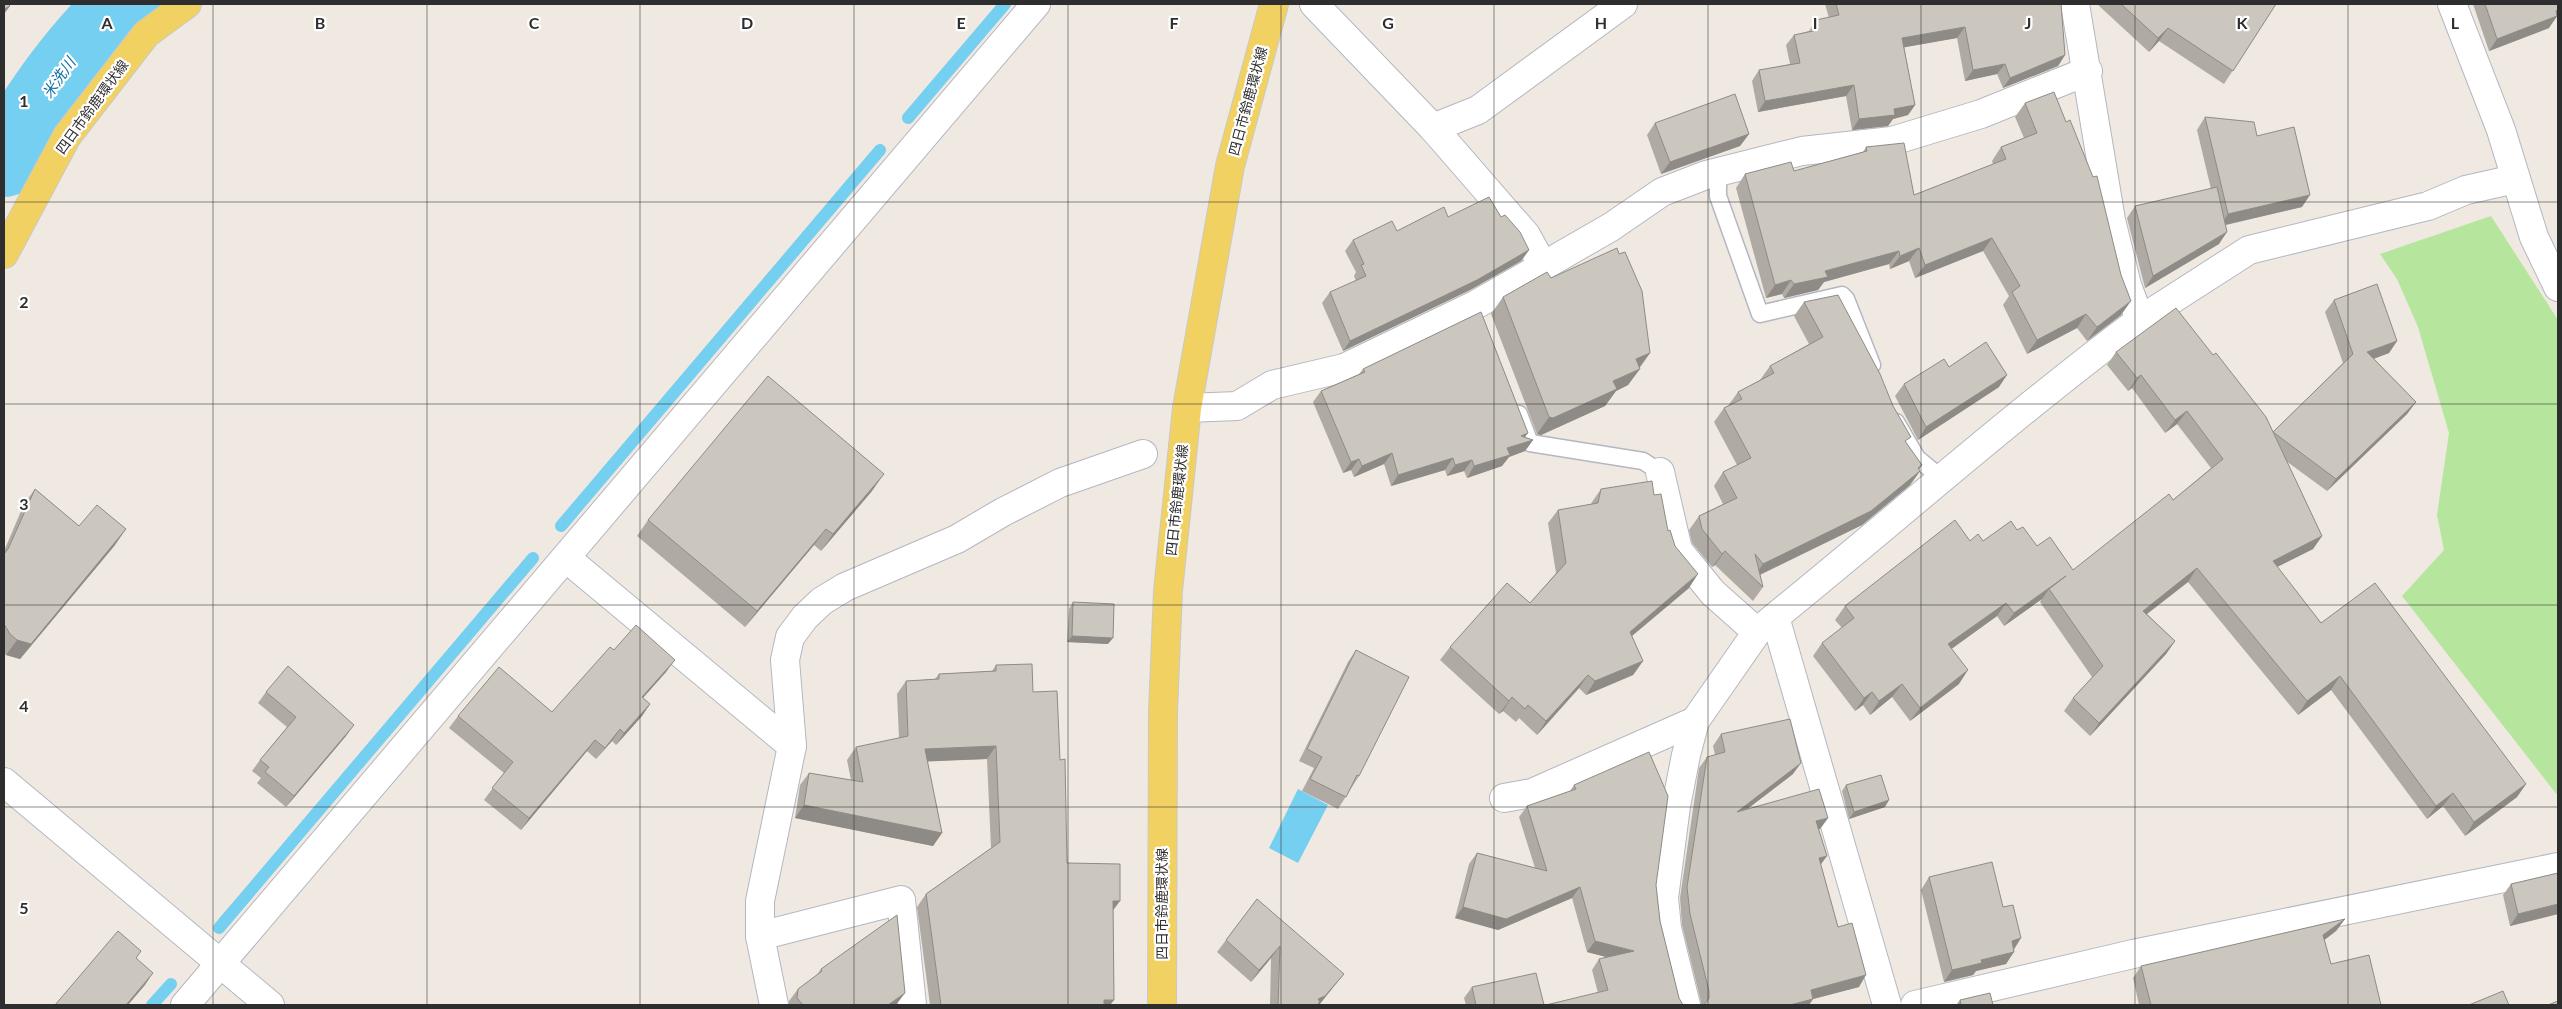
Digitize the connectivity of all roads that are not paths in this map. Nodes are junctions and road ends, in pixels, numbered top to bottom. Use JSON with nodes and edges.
{"nodes":[{"id":1,"x":186,"y":4,"type":"edge"},
{"id":2,"x":1036,"y":4,"type":"edge"},
{"id":3,"x":1274,"y":4,"type":"edge"},
{"id":4,"x":1314,"y":4,"type":"edge"},
{"id":5,"x":1623,"y":4,"type":"edge"},
{"id":6,"x":2076,"y":4,"type":"edge"},
{"id":7,"x":2452,"y":4,"type":"edge"},
{"id":8,"x":2088,"y":71,"type":"junction"},
{"id":9,"x":1433,"y":128,"type":"junction"},
{"id":10,"x":1718,"y":172,"type":"junction"},
{"id":11,"x":2515,"y":179,"type":"junction"},
{"id":12,"x":4,"y":254,"type":"edge"},
{"id":13,"x":1543,"y":266,"type":"junction"},
{"id":14,"x":2558,"y":287,"type":"edge"},
{"id":15,"x":2140,"y":320,"type":"junction"},
{"id":16,"x":1878,"y":379,"type":"edge"},
{"id":17,"x":1512,"y":396,"type":"edge"},
{"id":18,"x":1889,"y":406,"type":"edge"},
{"id":19,"x":1187,"y":408,"type":"junction"},
{"id":20,"x":1143,"y":454,"type":"dead end"},
{"id":21,"x":1660,"y":472,"type":"joint"},
{"id":22,"x":1940,"y":478,"type":"junction"},
{"id":23,"x":566,"y":558,"type":"junction"},
{"id":24,"x":1766,"y":625,"type":"junction"},
{"id":25,"x":1696,"y":721,"type":"junction"},
{"id":26,"x":792,"y":746,"type":"junction"},
{"id":27,"x":4,"y":782,"type":"edge"},
{"id":28,"x":1504,"y":798,"type":"dead end"},
{"id":29,"x":2558,"y":867,"type":"edge"},
{"id":30,"x":760,"y":936,"type":"junction"},
{"id":31,"x":221,"y":964,"type":"junction"},
{"id":32,"x":185,"y":1005,"type":"edge"},
{"id":33,"x":270,"y":1005,"type":"edge"},
{"id":34,"x":774,"y":1005,"type":"edge"},
{"id":35,"x":912,"y":1005,"type":"edge"},
{"id":36,"x":1162,"y":1005,"type":"edge"},
{"id":37,"x":1686,"y":1005,"type":"edge"},
{"id":38,"x":1887,"y":1005,"type":"edge"},
{"id":39,"x":1915,"y":1005,"type":"edge"}],
"edges":[{"from":1,"to":12,"type":"main road","name":"四日市鈴鹿環状線"},
{"from":2,"to":23,"type":"street"},
{"from":3,"to":19,"type":"main road","name":"四日市鈴鹿環状線"},
{"from":4,"to":9,"type":"street"},
{"from":5,"to":9,"type":"street"},
{"from":6,"to":8,"type":"street"},
{"from":7,"to":11,"type":"street"},
{"from":8,"to":10,"type":"street"},
{"from":8,"to":15,"type":"street"},
{"from":9,"to":13,"type":"street"},
{"from":10,"to":13,"type":"street"},
{"from":10,"to":16,"type":"lane"},
{"from":11,"to":14,"type":"street"},
{"from":11,"to":15,"type":"street"},
{"from":13,"to":19,"type":"street"},
{"from":15,"to":22,"type":"street"},
{"from":17,"to":21,"type":"lane"},
{"from":18,"to":22,"type":"lane"},
{"from":19,"to":36,"type":"main road","name":"四日市鈴鹿環状線"},
{"from":20,"to":26,"type":"street"},
{"from":21,"to":24,"type":"street"},
{"from":22,"to":24,"type":"street"},
{"from":23,"to":26,"type":"street"},
{"from":23,"to":31,"type":"street"},
{"from":24,"to":25,"type":"street"},
{"from":24,"to":38,"type":"street"},
{"from":25,"to":28,"type":"street"},
{"from":25,"to":37,"type":"street"},
{"from":26,"to":30,"type":"street"},
{"from":27,"to":31,"type":"street"},
{"from":29,"to":39,"type":"street"},
{"from":30,"to":34,"type":"street"},
{"from":30,"to":35,"type":"street"},
{"from":31,"to":32,"type":"street"},
{"from":31,"to":33,"type":"street"}]}
